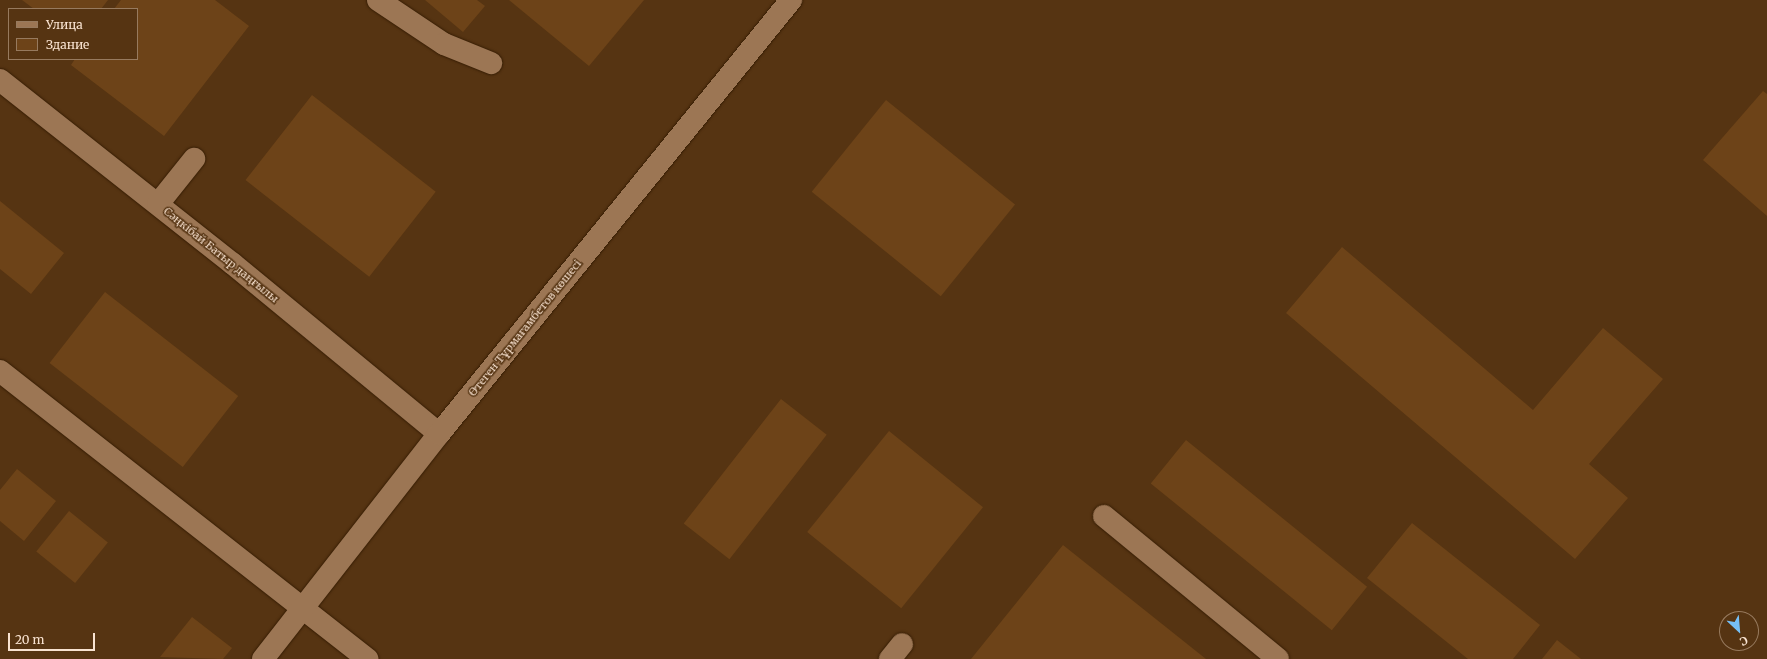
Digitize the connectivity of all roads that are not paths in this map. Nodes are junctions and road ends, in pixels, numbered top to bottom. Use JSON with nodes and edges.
{"nodes":[{"id":1,"x":378,"y":0,"type":"edge"},
{"id":2,"x":791,"y":0,"type":"edge"},
{"id":3,"x":491,"y":63,"type":"dead end"},
{"id":4,"x":0,"y":80,"type":"edge"},
{"id":5,"x":194,"y":159,"type":"dead end"},
{"id":6,"x":158,"y":204,"type":"junction"},
{"id":7,"x":0,"y":371,"type":"edge"},
{"id":8,"x":439,"y":434,"type":"junction"},
{"id":9,"x":1104,"y":516,"type":"dead end"},
{"id":10,"x":302,"y":609,"type":"junction"},
{"id":11,"x":263,"y":659,"type":"edge"},
{"id":12,"x":367,"y":659,"type":"edge"},
{"id":13,"x":1278,"y":659,"type":"edge"}],
"edges":[{"from":1,"to":3,"type":"street"},
{"from":2,"to":8,"type":"street","name":"Өтеген Тұрмағамбетов көшесі"},
{"from":4,"to":6,"type":"street","name":"Сәңкібай Батыр даңғылы"},
{"from":5,"to":6,"type":"street"},
{"from":6,"to":8,"type":"street","name":"Сәңкібай Батыр даңғылы"},
{"from":7,"to":10,"type":"street"},
{"from":8,"to":10,"type":"street","name":"Өтеген Тұрмағамбетов көшесі"},
{"from":9,"to":13,"type":"street"},
{"from":10,"to":11,"type":"street","name":"Өтеген Тұрмағамбетов көшесі"},
{"from":10,"to":12,"type":"street"}]}
